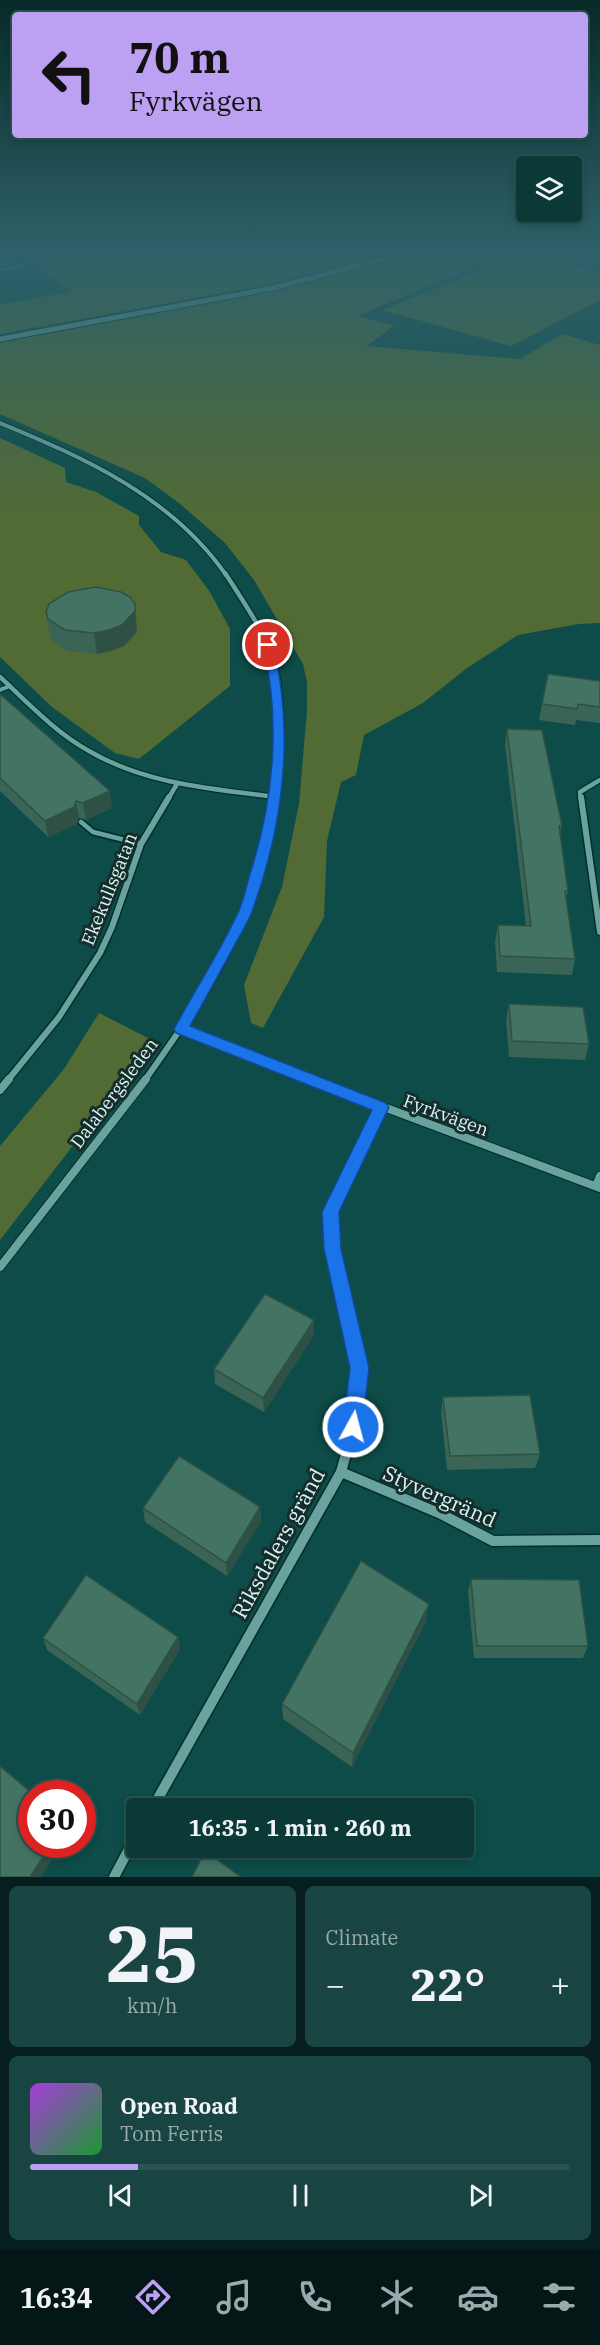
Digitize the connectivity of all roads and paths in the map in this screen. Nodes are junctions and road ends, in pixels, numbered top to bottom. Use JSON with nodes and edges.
{"nodes":[{"id":1,"x":0,"y":423,"type":"edge"},
{"id":2,"x":0,"y":677,"type":"edge"},
{"id":3,"x":10,"y":686,"type":"junction"},
{"id":4,"x":0,"y":690,"type":"edge"},
{"id":5,"x":600,"y":780,"type":"edge"},
{"id":6,"x":177,"y":784,"type":"junction"},
{"id":7,"x":276,"y":797,"type":"junction"},
{"id":8,"x":81,"y":822,"type":"dead end"},
{"id":9,"x":141,"y":844,"type":"junction"},
{"id":10,"x":600,"y":932,"type":"edge"},
{"id":11,"x":181,"y":1029,"type":"junction"},
{"id":12,"x":0,"y":1090,"type":"edge"},
{"id":13,"x":381,"y":1107,"type":"junction"},
{"id":14,"x":600,"y":1176,"type":"edge"},
{"id":15,"x":598,"y":1187,"type":"edge"},
{"id":16,"x":0,"y":1268,"type":"edge"},
{"id":17,"x":340,"y":1472,"type":"junction"},
{"id":18,"x":600,"y":1540,"type":"edge"},
{"id":19,"x":158,"y":1798,"type":"edge"},
{"id":20,"x":126,"y":1855,"type":"edge"},
{"id":21,"x":114,"y":1877,"type":"edge"}],
"edges":[{"from":1,"to":7,"type":"street","name":"Dalabergsleden"},
{"from":2,"to":3,"type":"street"},
{"from":3,"to":4,"type":"lane"},
{"from":3,"to":6,"type":"street"},
{"from":5,"to":10,"type":"street"},
{"from":6,"to":7,"type":"street"},
{"from":6,"to":9,"type":"street","name":"Ekekullsgatan"},
{"from":7,"to":11,"type":"street","name":"Dalabergsleden"},
{"from":8,"to":9,"type":"lane"},
{"from":9,"to":12,"type":"street","name":"Ekekullsgatan"},
{"from":11,"to":13,"type":"street","name":"Fyrkvägen"},
{"from":11,"to":16,"type":"street","name":"Dalabergsleden"},
{"from":13,"to":15,"type":"street","name":"Fyrkvägen"},
{"from":13,"to":17,"type":"street","name":"Riksdalers gränd"},
{"from":14,"to":15,"type":"street"},
{"from":17,"to":18,"type":"street","name":"Styvergränd"},
{"from":17,"to":19,"type":"street","name":"Riksdalers gränd"},
{"from":20,"to":21,"type":"street"}]}
